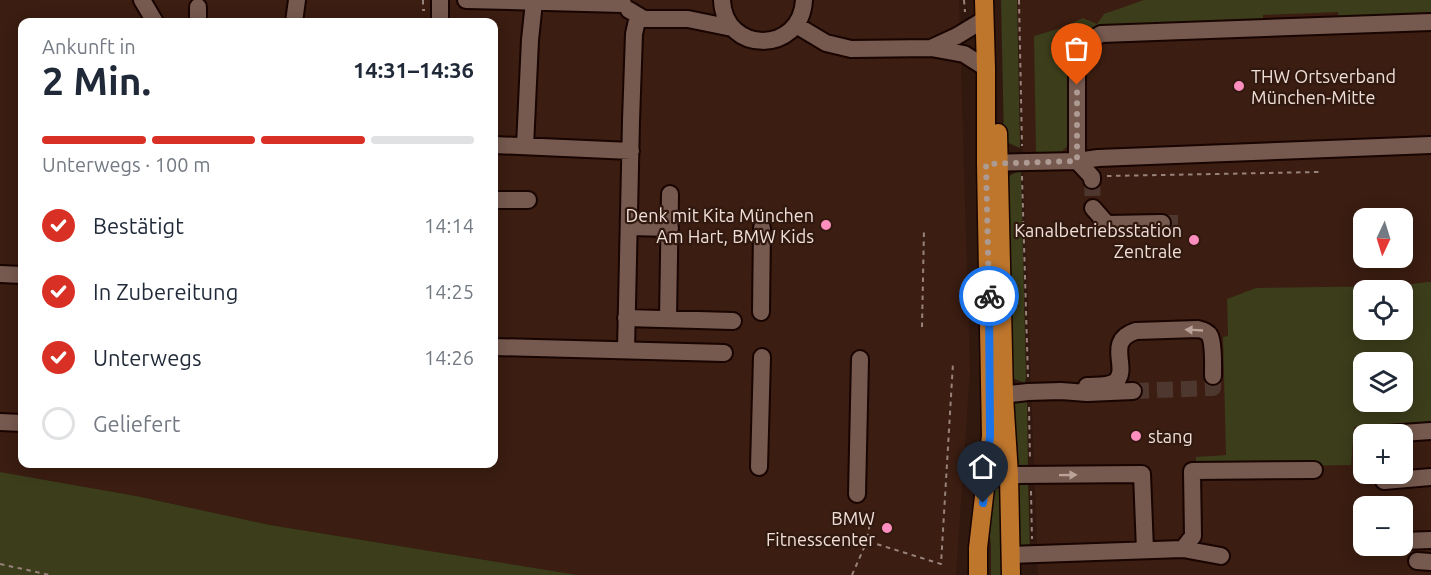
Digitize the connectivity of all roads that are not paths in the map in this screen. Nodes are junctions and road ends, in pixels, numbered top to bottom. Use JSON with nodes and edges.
{"nodes":[{"id":1,"x":142,"y":0,"type":"edge"},
{"id":2,"x":297,"y":0,"type":"edge"},
{"id":3,"x":440,"y":0,"type":"edge"},
{"id":4,"x":466,"y":0,"type":"edge"},
{"id":5,"x":722,"y":0,"type":"edge"},
{"id":6,"x":804,"y":0,"type":"edge"},
{"id":7,"x":984,"y":0,"type":"edge"},
{"id":8,"x":996,"y":0,"type":"edge"},
{"id":9,"x":534,"y":2,"type":"junction"},
{"id":10,"x":621,"y":2,"type":"edge"},
{"id":11,"x":638,"y":16,"type":"junction"},
{"id":12,"x":153,"y":18,"type":"edge"},
{"id":13,"x":295,"y":18,"type":"edge"},
{"id":14,"x":440,"y":18,"type":"edge"},
{"id":15,"x":985,"y":20,"type":"junction"},
{"id":16,"x":1431,"y":22,"type":"edge"},
{"id":17,"x":796,"y":25,"type":"junction"},
{"id":18,"x":732,"y":28,"type":"junction"},
{"id":19,"x":931,"y":48,"type":"junction"},
{"id":20,"x":986,"y":68,"type":"junction"},
{"id":21,"x":498,"y":145,"type":"edge"},
{"id":22,"x":1431,"y":145,"type":"edge"},
{"id":23,"x":525,"y":146,"type":"junction"},
{"id":24,"x":630,"y":151,"type":"junction"},
{"id":25,"x":1077,"y":161,"type":"junction"},
{"id":26,"x":992,"y":163,"type":"junction"},
{"id":27,"x":1092,"y":178,"type":"tunnel mouth"},
{"id":28,"x":670,"y":194,"type":"dead end"},
{"id":29,"x":498,"y":200,"type":"edge"},
{"id":30,"x":528,"y":200,"type":"dead end"},
{"id":31,"x":1093,"y":208,"type":"dead end"},
{"id":32,"x":1162,"y":223,"type":"tunnel mouth"},
{"id":33,"x":629,"y":227,"type":"junction"},
{"id":34,"x":670,"y":228,"type":"junction"},
{"id":35,"x":762,"y":228,"type":"dead end"},
{"id":36,"x":0,"y":274,"type":"edge"},
{"id":37,"x":18,"y":276,"type":"edge"},
{"id":38,"x":761,"y":312,"type":"dead end"},
{"id":39,"x":627,"y":318,"type":"junction"},
{"id":40,"x":668,"y":319,"type":"junction"},
{"id":41,"x":733,"y":321,"type":"dead end"},
{"id":42,"x":498,"y":347,"type":"edge"},
{"id":43,"x":626,"y":350,"type":"junction"},
{"id":44,"x":724,"y":353,"type":"dead end"},
{"id":45,"x":762,"y":357,"type":"dead end"},
{"id":46,"x":860,"y":359,"type":"dead end"},
{"id":47,"x":1213,"y":376,"type":"dead end"},
{"id":48,"x":1087,"y":389,"type":"junction"},
{"id":49,"x":1133,"y":391,"type":"tunnel mouth"},
{"id":50,"x":998,"y":396,"type":"junction"},
{"id":51,"x":0,"y":422,"type":"edge"},
{"id":52,"x":18,"y":423,"type":"edge"},
{"id":53,"x":1431,"y":431,"type":"edge"},
{"id":54,"x":1413,"y":432,"type":"edge"},
{"id":55,"x":759,"y":467,"type":"dead end"},
{"id":56,"x":1314,"y":470,"type":"dead end"},
{"id":57,"x":1009,"y":475,"type":"junction"},
{"id":58,"x":1431,"y":477,"type":"edge"},
{"id":59,"x":1413,"y":479,"type":"edge"},
{"id":60,"x":857,"y":494,"type":"dead end"},
{"id":61,"x":1431,"y":540,"type":"edge"},
{"id":62,"x":1413,"y":541,"type":"edge"},
{"id":63,"x":1183,"y":549,"type":"junction"},
{"id":64,"x":1145,"y":550,"type":"junction"},
{"id":65,"x":1010,"y":555,"type":"junction"},
{"id":66,"x":1221,"y":556,"type":"dead end"},
{"id":67,"x":978,"y":575,"type":"edge"},
{"id":68,"x":1011,"y":575,"type":"edge"}],
"edges":[{"from":1,"to":12,"type":"lane"},
{"from":2,"to":13,"type":"lane"},
{"from":3,"to":14,"type":"lane"},
{"from":4,"to":9,"type":"lane"},
{"from":5,"to":18,"type":"lane"},
{"from":6,"to":17,"type":"lane"},
{"from":7,"to":15,"type":"main road"},
{"from":8,"to":26,"type":"main road"},
{"from":9,"to":10,"type":"lane"},
{"from":9,"to":23,"type":"lane"},
{"from":10,"to":11,"type":"lane"},
{"from":11,"to":18,"type":"lane"},
{"from":11,"to":24,"type":"lane"},
{"from":15,"to":19,"type":"lane"},
{"from":15,"to":20,"type":"main road"},
{"from":16,"to":25,"type":"lane"},
{"from":17,"to":18,"type":"lane"},
{"from":17,"to":19,"type":"lane"},
{"from":19,"to":20,"type":"lane"},
{"from":20,"to":26,"type":"main road"},
{"from":21,"to":23,"type":"lane"},
{"from":22,"to":25,"type":"lane"},
{"from":23,"to":24,"type":"lane"},
{"from":24,"to":33,"type":"lane"},
{"from":25,"to":26,"type":"lane"},
{"from":25,"to":27,"type":"lane"},
{"from":26,"to":50,"type":"main road"},
{"from":28,"to":34,"type":"lane"},
{"from":29,"to":30,"type":"lane"},
{"from":31,"to":32,"type":"lane"},
{"from":33,"to":34,"type":"lane"},
{"from":33,"to":39,"type":"lane"},
{"from":34,"to":40,"type":"lane"},
{"from":35,"to":38,"type":"lane"},
{"from":36,"to":37,"type":"lane"},
{"from":39,"to":40,"type":"lane"},
{"from":39,"to":43,"type":"lane"},
{"from":40,"to":41,"type":"lane"},
{"from":42,"to":43,"type":"lane"},
{"from":43,"to":44,"type":"lane"},
{"from":45,"to":55,"type":"lane"},
{"from":46,"to":60,"type":"lane"},
{"from":47,"to":48,"type":"lane","one_way":true},
{"from":48,"to":49,"type":"lane"},
{"from":48,"to":50,"type":"lane"},
{"from":50,"to":57,"type":"main road"},
{"from":50,"to":67,"type":"main road"},
{"from":51,"to":52,"type":"lane"},
{"from":53,"to":54,"type":"lane"},
{"from":56,"to":63,"type":"lane"},
{"from":57,"to":64,"type":"lane","one_way":true},
{"from":57,"to":65,"type":"main road"},
{"from":58,"to":59,"type":"lane"},
{"from":61,"to":62,"type":"lane"},
{"from":63,"to":64,"type":"lane"},
{"from":63,"to":66,"type":"lane"},
{"from":64,"to":65,"type":"lane"},
{"from":65,"to":68,"type":"main road"}]}
